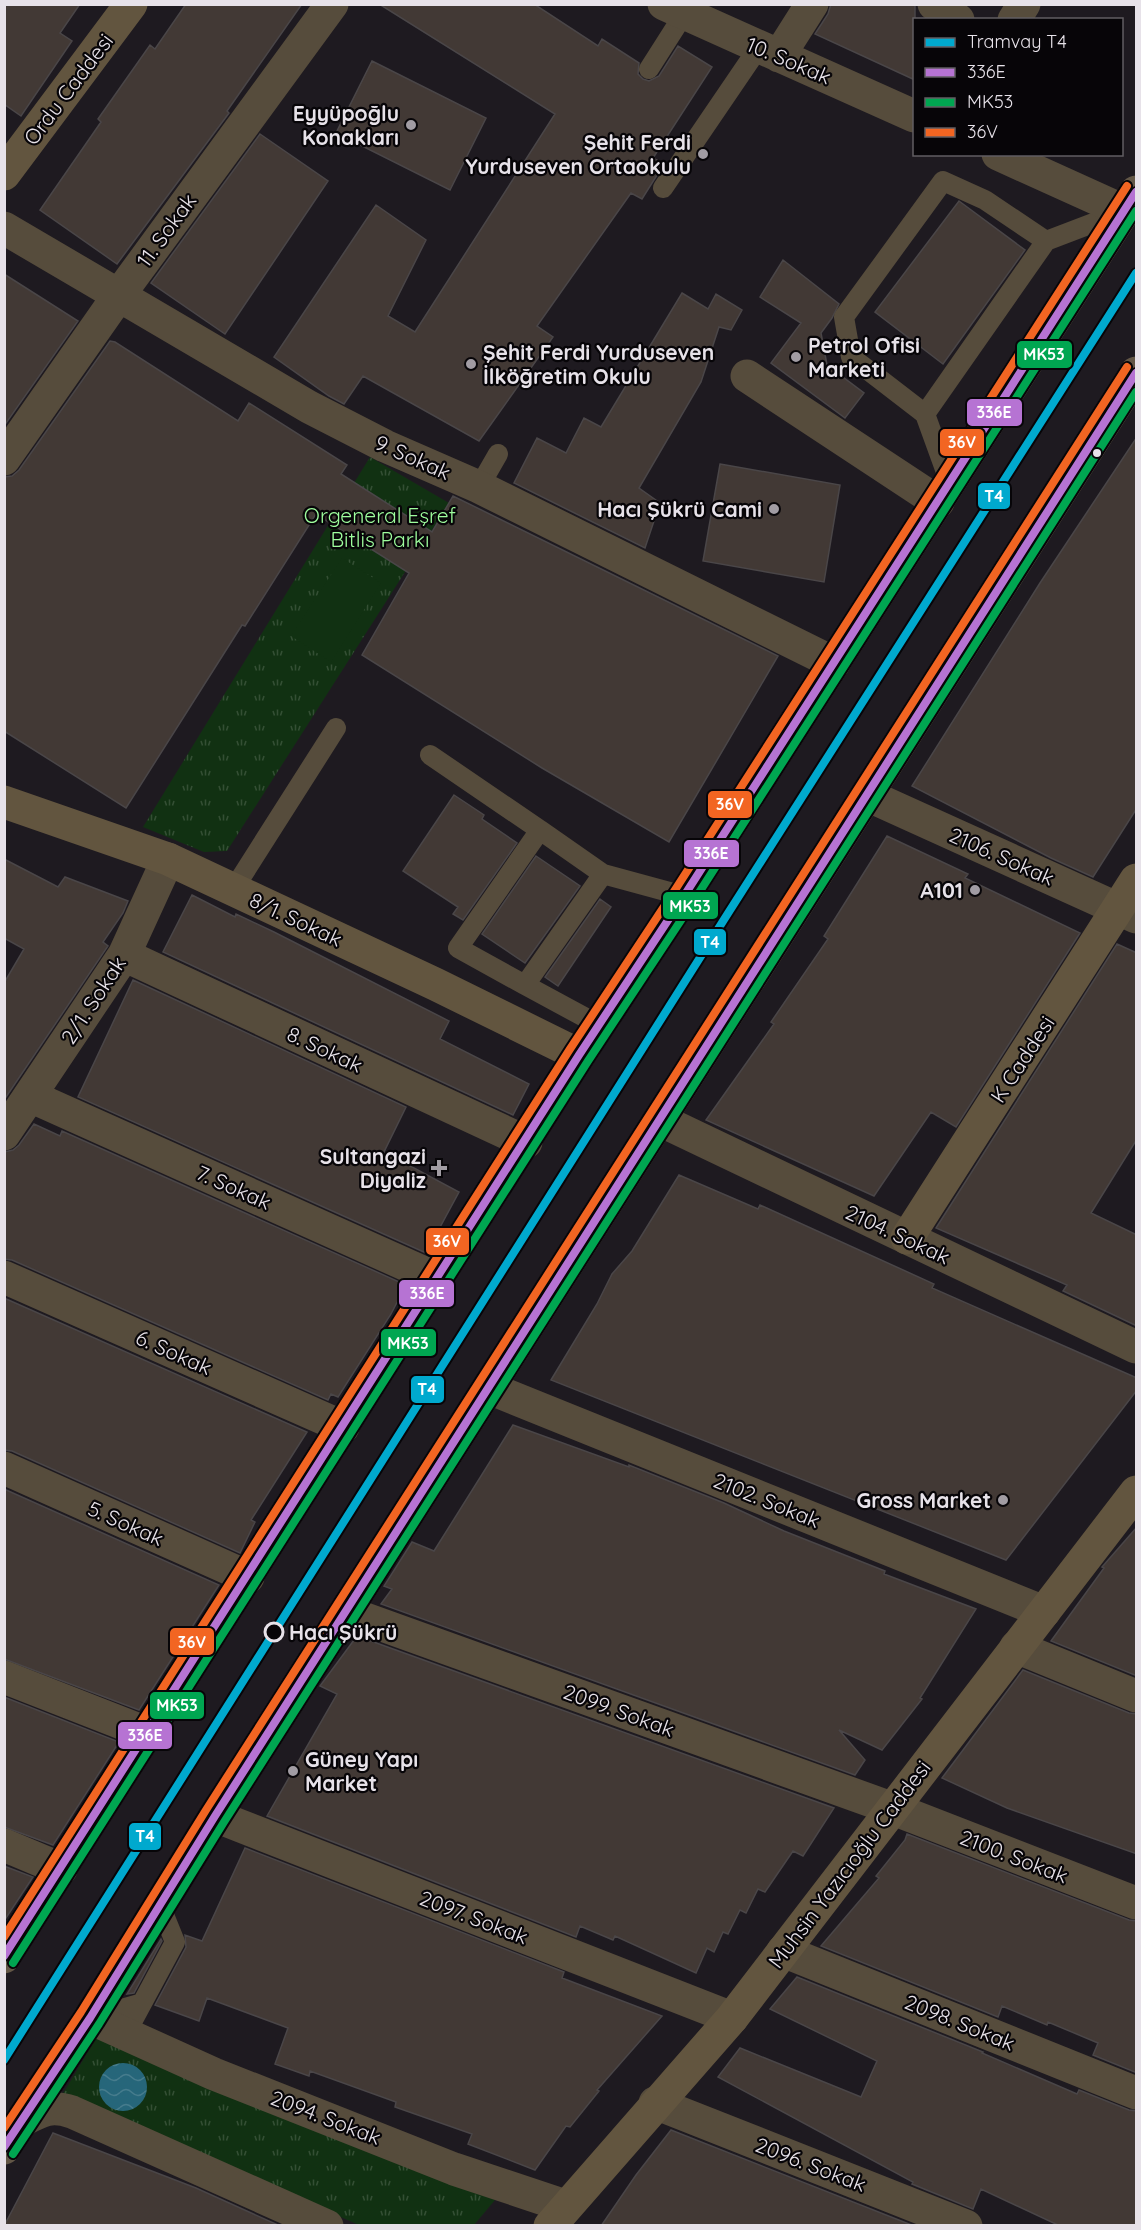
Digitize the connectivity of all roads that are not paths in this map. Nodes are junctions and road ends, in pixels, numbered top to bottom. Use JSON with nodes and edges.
{"nodes":[{"id":1,"x":131,"y":4,"type":"edge"},
{"id":2,"x":332,"y":4,"type":"edge"},
{"id":3,"x":812,"y":4,"type":"edge"},
{"id":4,"x":934,"y":4,"type":"edge"},
{"id":5,"x":1024,"y":4,"type":"edge"},
{"id":6,"x":674,"y":9,"type":"edge"},
{"id":7,"x":955,"y":18,"type":"edge"},
{"id":8,"x":1015,"y":18,"type":"edge"},
{"id":9,"x":769,"y":52,"type":"junction"},
{"id":10,"x":648,"y":69,"type":"dead end"},
{"id":11,"x":913,"y":115,"type":"edge"},
{"id":12,"x":1004,"y":156,"type":"edge"},
{"id":13,"x":4,"y":174,"type":"edge"},
{"id":14,"x":663,"y":188,"type":"dead end"},
{"id":15,"x":1130,"y":201,"type":"edge"},
{"id":16,"x":4,"y":228,"type":"edge"},
{"id":17,"x":1046,"y":241,"type":"junction"},
{"id":18,"x":119,"y":296,"type":"junction"},
{"id":19,"x":1136,"y":375,"type":"edge"},
{"id":20,"x":747,"y":376,"type":"dead end"},
{"id":21,"x":925,"y":414,"type":"junction"},
{"id":22,"x":498,"y":454,"type":"dead end"},
{"id":23,"x":4,"y":459,"type":"edge"},
{"id":24,"x":479,"y":487,"type":"junction"},
{"id":25,"x":944,"y":492,"type":"junction"},
{"id":26,"x":834,"y":663,"type":"junction"},
{"id":27,"x":336,"y":728,"type":"dead end"},
{"id":28,"x":430,"y":756,"type":"dead end"},
{"id":29,"x":867,"y":795,"type":"junction"},
{"id":30,"x":4,"y":802,"type":"edge"},
{"id":31,"x":540,"y":830,"type":"junction"},
{"id":32,"x":168,"y":859,"type":"junction"},
{"id":33,"x":603,"y":874,"type":"junction"},
{"id":34,"x":1137,"y":880,"type":"edge"},
{"id":35,"x":233,"y":890,"type":"junction"},
{"id":36,"x":684,"y":896,"type":"junction"},
{"id":37,"x":1128,"y":913,"type":"edge"},
{"id":38,"x":124,"y":955,"type":"junction"},
{"id":39,"x":525,"y":985,"type":"junction"},
{"id":40,"x":599,"y":1025,"type":"junction"},
{"id":41,"x":579,"y":1055,"type":"junction"},
{"id":42,"x":30,"y":1096,"type":"junction"},
{"id":43,"x":660,"y":1120,"type":"junction"},
{"id":44,"x":4,"y":1134,"type":"edge"},
{"id":45,"x":526,"y":1142,"type":"junction"},
{"id":46,"x":907,"y":1238,"type":"junction"},
{"id":47,"x":4,"y":1277,"type":"edge"},
{"id":48,"x":438,"y":1279,"type":"junction"},
{"id":49,"x":1137,"y":1347,"type":"edge"},
{"id":50,"x":489,"y":1388,"type":"junction"},
{"id":51,"x":343,"y":1427,"type":"junction"},
{"id":52,"x":4,"y":1468,"type":"edge"},
{"id":53,"x":1136,"y":1494,"type":"edge"},
{"id":54,"x":248,"y":1577,"type":"junction"},
{"id":55,"x":346,"y":1612,"type":"junction"},
{"id":56,"x":1044,"y":1612,"type":"junction"},
{"id":57,"x":1016,"y":1647,"type":"junction"},
{"id":58,"x":4,"y":1677,"type":"edge"},
{"id":59,"x":1137,"y":1696,"type":"edge"},
{"id":60,"x":147,"y":1733,"type":"junction"},
{"id":61,"x":891,"y":1808,"type":"junction"},
{"id":62,"x":215,"y":1816,"type":"junction"},
{"id":63,"x":4,"y":1845,"type":"edge"},
{"id":64,"x":61,"y":1869,"type":"junction"},
{"id":65,"x":1137,"y":1903,"type":"edge"},
{"id":66,"x":160,"y":1905,"type":"junction"},
{"id":67,"x":783,"y":1951,"type":"junction"},
{"id":68,"x":4,"y":1957,"type":"edge"},
{"id":69,"x":142,"y":2003,"type":"junction"},
{"id":70,"x":90,"y":2018,"type":"junction"},
{"id":71,"x":732,"y":2018,"type":"junction"},
{"id":72,"x":125,"y":2035,"type":"junction"},
{"id":73,"x":1137,"y":2093,"type":"edge"},
{"id":74,"x":655,"y":2103,"type":"junction"},
{"id":75,"x":23,"y":2120,"type":"junction"},
{"id":76,"x":4,"y":2148,"type":"edge"},
{"id":77,"x":557,"y":2216,"type":"edge"},
{"id":78,"x":327,"y":2226,"type":"edge"},
{"id":79,"x":966,"y":2226,"type":"edge"}],
"edges":[{"from":1,"to":13,"type":"main road","name":"Ordu Caddesi"},
{"from":2,"to":18,"type":"street","name":"11. Sokak"},
{"from":3,"to":9,"type":"street"},
{"from":4,"to":7,"type":"street"},
{"from":5,"to":8,"type":"street"},
{"from":6,"to":9,"type":"street","name":"10. Sokak"},
{"from":6,"to":10,"type":"lane"},
{"from":9,"to":11,"type":"street","name":"10. Sokak"},
{"from":9,"to":14,"type":"lane"},
{"from":12,"to":15,"type":"street"},
{"from":15,"to":17,"type":"lane"},
{"from":15,"to":25,"type":"main road"},
{"from":16,"to":18,"type":"street","name":"9. Sokak"},
{"from":17,"to":21,"type":"lane"},
{"from":17,"to":21,"type":"lane"},
{"from":18,"to":23,"type":"street","name":"11. Sokak"},
{"from":18,"to":24,"type":"street","name":"9. Sokak"},
{"from":19,"to":29,"type":"main road"},
{"from":20,"to":25,"type":"street"},
{"from":21,"to":25,"type":"lane"},
{"from":22,"to":24,"type":"lane"},
{"from":24,"to":26,"type":"street","name":"9. Sokak"},
{"from":25,"to":26,"type":"main road"},
{"from":26,"to":36,"type":"main road"},
{"from":27,"to":35,"type":"lane"},
{"from":28,"to":31,"type":"lane"},
{"from":29,"to":37,"type":"street","name":"2106. Sokak"},
{"from":29,"to":43,"type":"main road"},
{"from":30,"to":32,"type":"main road","name":"8/1. Sokak"},
{"from":31,"to":33,"type":"lane"},
{"from":31,"to":39,"type":"lane"},
{"from":32,"to":35,"type":"main road","name":"8/1. Sokak"},
{"from":32,"to":38,"type":"street","name":"2/1. Sokak"},
{"from":33,"to":36,"type":"lane"},
{"from":33,"to":39,"type":"lane"},
{"from":34,"to":37,"type":"main road","name":"K Caddesi"},
{"from":35,"to":41,"type":"main road","name":"8/1. Sokak"},
{"from":36,"to":40,"type":"main road"},
{"from":37,"to":46,"type":"main road","name":"K Caddesi"},
{"from":38,"to":42,"type":"street","name":"2/1. Sokak"},
{"from":38,"to":45,"type":"street","name":"8. Sokak"},
{"from":39,"to":40,"type":"lane"},
{"from":40,"to":41,"type":"main road"},
{"from":41,"to":45,"type":"main road"},
{"from":42,"to":44,"type":"street","name":"2/1. Sokak"},
{"from":42,"to":48,"type":"street","name":"7. Sokak"},
{"from":43,"to":46,"type":"street","name":"2104. Sokak"},
{"from":43,"to":50,"type":"main road"},
{"from":45,"to":48,"type":"main road"},
{"from":46,"to":49,"type":"street","name":"2104. Sokak"},
{"from":47,"to":51,"type":"street","name":"6. Sokak"},
{"from":48,"to":51,"type":"main road"},
{"from":50,"to":55,"type":"main road"},
{"from":50,"to":56,"type":"street","name":"2102. Sokak"},
{"from":51,"to":54,"type":"main road"},
{"from":52,"to":54,"type":"street","name":"5. Sokak"},
{"from":53,"to":56,"type":"main road","name":"Muhsin Yazıcıoğlu Caddesi"},
{"from":54,"to":60,"type":"main road"},
{"from":55,"to":61,"type":"street","name":"2099. Sokak"},
{"from":55,"to":62,"type":"main road"},
{"from":56,"to":57,"type":"main road","name":"Muhsin Yazıcıoğlu Caddesi"},
{"from":57,"to":59,"type":"street"},
{"from":57,"to":61,"type":"main road","name":"Muhsin Yazıcıoğlu Caddesi"},
{"from":58,"to":60,"type":"street"},
{"from":60,"to":64,"type":"main road"},
{"from":61,"to":65,"type":"street","name":"2100. Sokak"},
{"from":61,"to":67,"type":"main road","name":"Muhsin Yazıcıoğlu Caddesi"},
{"from":62,"to":66,"type":"main road"},
{"from":62,"to":71,"type":"street","name":"2097. Sokak"},
{"from":63,"to":64,"type":"street"},
{"from":64,"to":68,"type":"main road"},
{"from":66,"to":69,"type":"lane"},
{"from":66,"to":70,"type":"main road"},
{"from":67,"to":71,"type":"main road","name":"Muhsin Yazıcıoğlu Caddesi"},
{"from":67,"to":73,"type":"street","name":"2098. Sokak"},
{"from":69,"to":70,"type":"lane"},
{"from":69,"to":72,"type":"lane"},
{"from":70,"to":72,"type":"street","name":"2094. Sokak"},
{"from":70,"to":75,"type":"main road"},
{"from":71,"to":74,"type":"main road","name":"Muhsin Yazıcıoğlu Caddesi"},
{"from":72,"to":77,"type":"street","name":"2094. Sokak"},
{"from":74,"to":77,"type":"main road","name":"Muhsin Yazıcıoğlu Caddesi"},
{"from":74,"to":79,"type":"street","name":"2096. Sokak"},
{"from":75,"to":76,"type":"main road"},
{"from":75,"to":78,"type":"street"}]}
